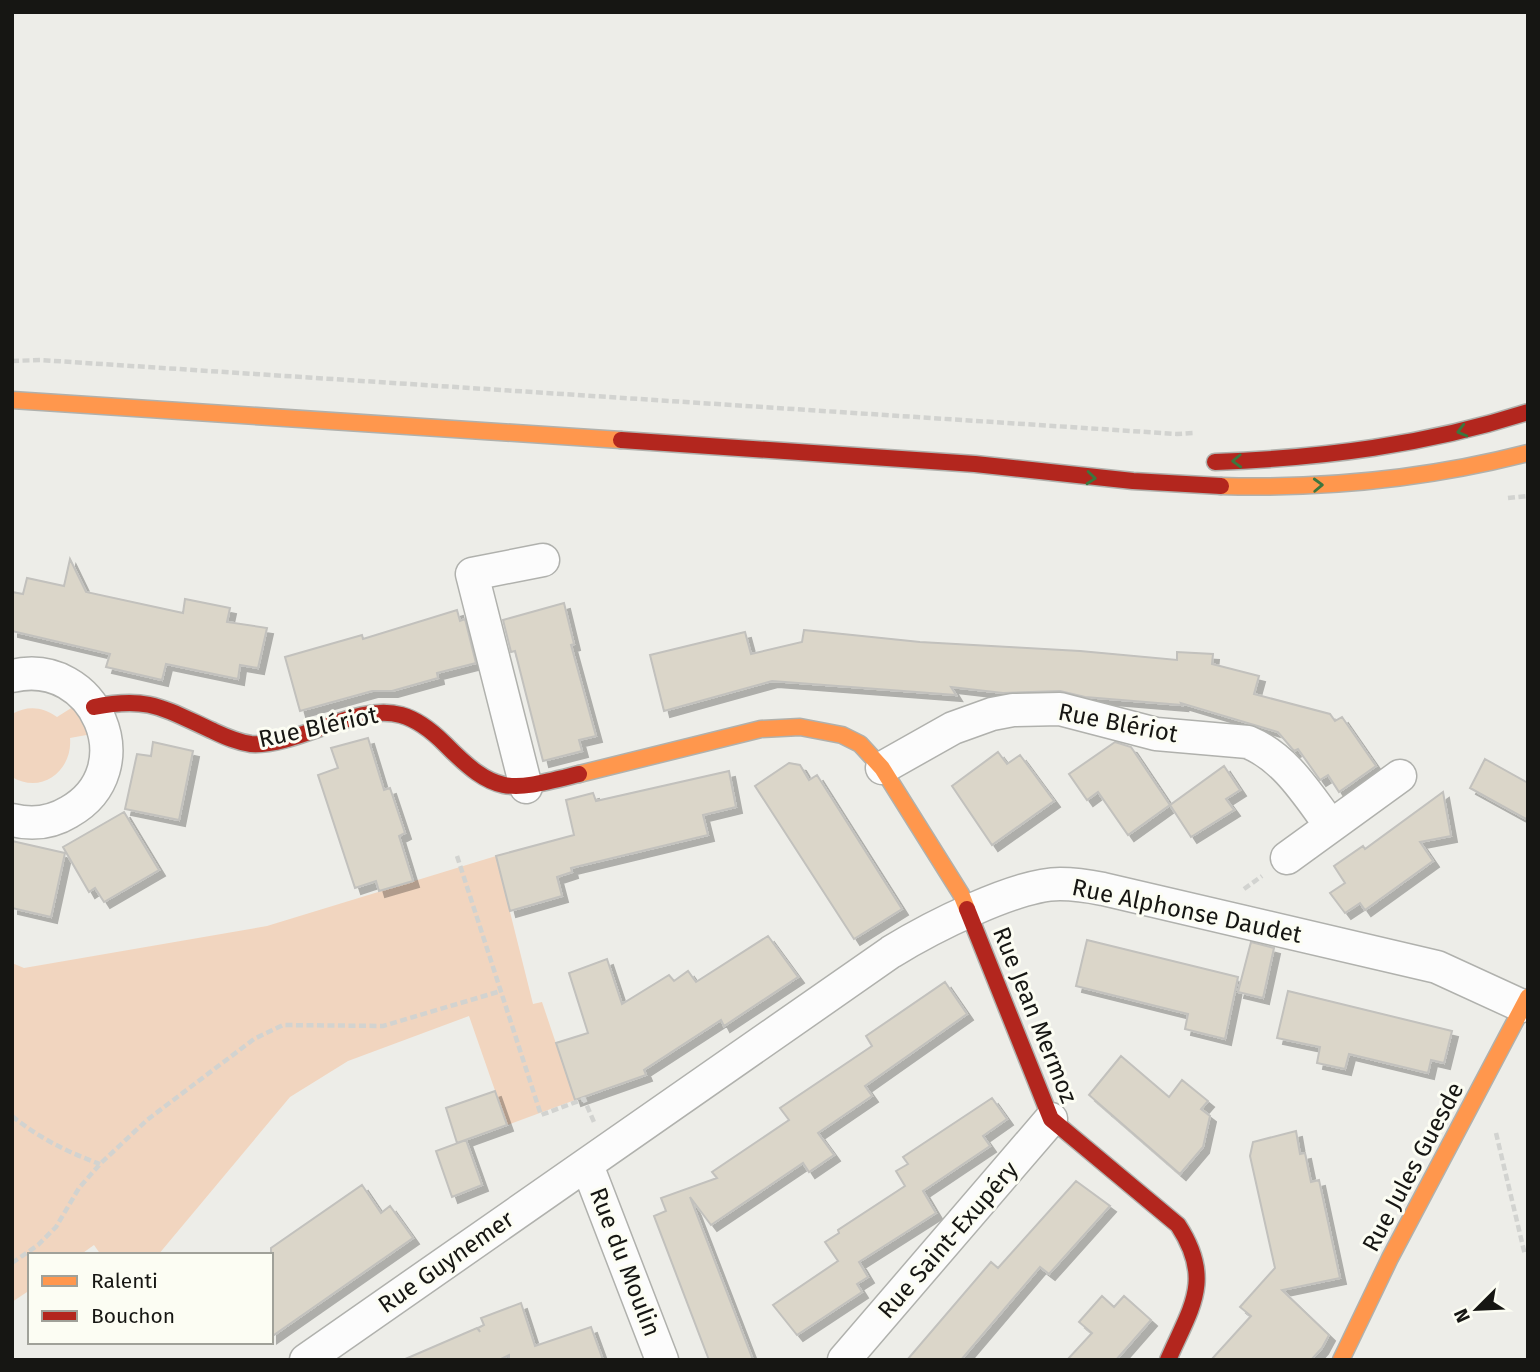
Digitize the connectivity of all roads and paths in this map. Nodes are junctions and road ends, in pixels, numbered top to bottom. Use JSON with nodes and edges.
{"nodes":[{"id":1,"x":12,"y":360,"type":"edge"},
{"id":2,"x":12,"y":400,"type":"edge"},
{"id":3,"x":1528,"y":412,"type":"edge"},
{"id":4,"x":1205,"y":432,"type":"dead end"},
{"id":5,"x":1528,"y":453,"type":"edge"},
{"id":6,"x":1196,"y":462,"type":"dead end"},
{"id":7,"x":1528,"y":462,"type":"edge"},
{"id":8,"x":1121,"y":463,"type":"dead end"},
{"id":9,"x":975,"y":464,"type":"junction"},
{"id":10,"x":1478,"y":465,"type":"junction"},
{"id":11,"x":543,"y":560,"type":"dead end"},
{"id":12,"x":12,"y":676,"type":"edge"},
{"id":13,"x":94,"y":708,"type":"junction"},
{"id":14,"x":882,"y":768,"type":"junction"},
{"id":15,"x":1400,"y":776,"type":"dead end"},
{"id":16,"x":526,"y":787,"type":"junction"},
{"id":17,"x":12,"y":820,"type":"edge"},
{"id":18,"x":1331,"y":826,"type":"junction"},
{"id":19,"x":457,"y":856,"type":"dead end"},
{"id":20,"x":1287,"y":858,"type":"joint"},
{"id":21,"x":970,"y":912,"type":"junction"},
{"id":22,"x":1209,"y":914,"type":"junction"},
{"id":23,"x":501,"y":991,"type":"junction"},
{"id":24,"x":1525,"y":1001,"type":"edge"},
{"id":25,"x":1484,"y":1082,"type":"junction"},
{"id":26,"x":12,"y":1116,"type":"edge"},
{"id":27,"x":1051,"y":1119,"type":"junction"},
{"id":28,"x":597,"y":1158,"type":"junction"},
{"id":29,"x":100,"y":1164,"type":"junction"},
{"id":30,"x":1525,"y":1255,"type":"dead end"},
{"id":31,"x":12,"y":1263,"type":"edge"},
{"id":32,"x":306,"y":1360,"type":"edge"},
{"id":33,"x":662,"y":1360,"type":"edge"},
{"id":34,"x":844,"y":1360,"type":"edge"},
{"id":35,"x":1167,"y":1360,"type":"edge"},
{"id":36,"x":1341,"y":1360,"type":"edge"}],
"edges":[{"from":1,"to":4,"type":"path"},
{"from":2,"to":9,"type":"main road"},
{"from":3,"to":6,"type":"main road","one_way":true},
{"from":5,"to":10,"type":"main road"},
{"from":7,"to":10,"type":"main road"},
{"from":8,"to":9,"type":"main road"},
{"from":9,"to":10,"type":"main road","one_way":true},
{"from":11,"to":16,"type":"street"},
{"from":12,"to":13,"type":"street"},
{"from":13,"to":16,"type":"main road","name":"Rue Blériot"},
{"from":13,"to":17,"type":"street"},
{"from":14,"to":16,"type":"main road","name":"Rue Blériot"},
{"from":14,"to":18,"type":"street","name":"Rue Blériot"},
{"from":14,"to":21,"type":"main road","name":"Rue Blériot"},
{"from":15,"to":18,"type":"street"},
{"from":18,"to":20,"type":"street"},
{"from":19,"to":23,"type":"path"},
{"from":20,"to":22,"type":"path"},
{"from":21,"to":22,"type":"street","name":"Rue Alphonse Daudet"},
{"from":21,"to":27,"type":"main road","name":"Rue Jean Mermoz"},
{"from":21,"to":28,"type":"street","name":"Rue Alphonse Daudet"},
{"from":22,"to":24,"type":"street","name":"Rue Alphonse Daudet"},
{"from":23,"to":28,"type":"path"},
{"from":23,"to":29,"type":"path"},
{"from":24,"to":25,"type":"main road","name":"Rue Jules Guesde"},
{"from":25,"to":30,"type":"path"},
{"from":25,"to":36,"type":"main road","name":"Rue Jules Guesde"},
{"from":26,"to":29,"type":"path"},
{"from":27,"to":34,"type":"street","name":"Rue Saint-Exupéry"},
{"from":27,"to":35,"type":"main road","name":"Rue Jean Mermoz"},
{"from":28,"to":32,"type":"street","name":"Rue Guynemer"},
{"from":28,"to":33,"type":"street","name":"Rue du Moulin"},
{"from":29,"to":31,"type":"path"}]}
